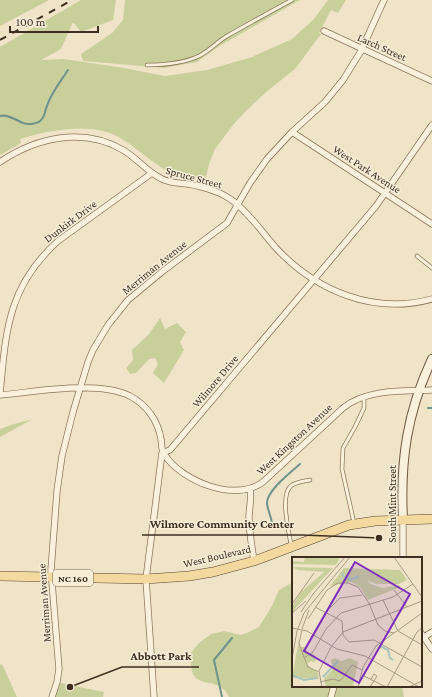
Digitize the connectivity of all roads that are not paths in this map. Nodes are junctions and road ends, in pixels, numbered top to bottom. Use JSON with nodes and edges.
{"nodes":[{"id":1,"x":292,"y":0,"type":"edge"},
{"id":2,"x":384,"y":0,"type":"edge"},
{"id":3,"x":324,"y":31,"type":"dead end"},
{"id":4,"x":362,"y":49,"type":"junction"},
{"id":5,"x":147,"y":65,"type":"dead end"},
{"id":6,"x":432,"y":80,"type":"edge"},
{"id":7,"x":432,"y":125,"type":"edge"},
{"id":8,"x":292,"y":132,"type":"junction"},
{"id":9,"x":0,"y":162,"type":"edge"},
{"id":10,"x":152,"y":174,"type":"junction"},
{"id":11,"x":386,"y":194,"type":"junction"},
{"id":12,"x":238,"y":204,"type":"junction"},
{"id":13,"x":432,"y":224,"type":"edge"},
{"id":14,"x":417,"y":256,"type":"dead end"},
{"id":15,"x":432,"y":268,"type":"edge"},
{"id":16,"x":314,"y":280,"type":"junction"},
{"id":17,"x":432,"y":299,"type":"edge"},
{"id":18,"x":432,"y":359,"type":"edge"},
{"id":19,"x":80,"y":388,"type":"junction"},
{"id":20,"x":418,"y":390,"type":"junction"},
{"id":21,"x":432,"y":390,"type":"edge"},
{"id":22,"x":0,"y":394,"type":"edge"},
{"id":23,"x":364,"y":396,"type":"junction"},
{"id":24,"x":162,"y":453,"type":"junction"},
{"id":25,"x":310,"y":480,"type":"dead end"},
{"id":26,"x":250,"y":489,"type":"junction"},
{"id":27,"x":403,"y":519,"type":"junction"},
{"id":28,"x":432,"y":519,"type":"edge"},
{"id":29,"x":355,"y":524,"type":"junction"},
{"id":30,"x":292,"y":546,"type":"junction"},
{"id":31,"x":403,"y":557,"type":"edge"},
{"id":32,"x":254,"y":561,"type":"junction"},
{"id":33,"x":0,"y":576,"type":"edge"},
{"id":34,"x":52,"y":577,"type":"junction"},
{"id":35,"x":146,"y":580,"type":"junction"},
{"id":36,"x":432,"y":632,"type":"edge"},
{"id":37,"x":422,"y":635,"type":"edge"},
{"id":38,"x":432,"y":650,"type":"edge"},
{"id":39,"x":334,"y":687,"type":"edge"},
{"id":40,"x":52,"y":697,"type":"edge"},
{"id":41,"x":154,"y":697,"type":"edge"},
{"id":42,"x":331,"y":697,"type":"edge"}],
"edges":[{"from":1,"to":5,"type":"lane"},
{"from":2,"to":4,"type":"street","name":"Merriman Avenue"},
{"from":3,"to":4,"type":"street","name":"Larch Street"},
{"from":4,"to":6,"type":"street","name":"Larch Street"},
{"from":4,"to":8,"type":"street","name":"Merriman Avenue"},
{"from":7,"to":11,"type":"street","name":"Wilmore Drive"},
{"from":8,"to":11,"type":"street","name":"West Park Avenue"},
{"from":8,"to":12,"type":"street","name":"Merriman Avenue"},
{"from":9,"to":10,"type":"street","name":"Spruce Street"},
{"from":10,"to":12,"type":"street","name":"Spruce Street"},
{"from":10,"to":22,"type":"street","name":"Dunkirk Drive"},
{"from":11,"to":13,"type":"street","name":"West Park Avenue"},
{"from":11,"to":16,"type":"street","name":"Wilmore Drive"},
{"from":12,"to":16,"type":"street","name":"Spruce Street"},
{"from":12,"to":19,"type":"street","name":"Merriman Avenue"},
{"from":14,"to":15,"type":"lane"},
{"from":16,"to":17,"type":"street","name":"Spruce Street"},
{"from":16,"to":24,"type":"street","name":"Wilmore Drive"},
{"from":18,"to":20,"type":"street","name":"South Mint Street"},
{"from":19,"to":22,"type":"street"},
{"from":19,"to":24,"type":"street"},
{"from":19,"to":34,"type":"street","name":"Merriman Avenue"},
{"from":20,"to":21,"type":"street","name":"West Kingston Avenue"},
{"from":20,"to":23,"type":"street","name":"West Kingston Avenue"},
{"from":20,"to":27,"type":"street","name":"South Mint Street"},
{"from":23,"to":26,"type":"street","name":"West Kingston Avenue"},
{"from":23,"to":29,"type":"lane"},
{"from":24,"to":26,"type":"street","name":"West Kingston Avenue"},
{"from":24,"to":35,"type":"street"},
{"from":25,"to":30,"type":"lane"},
{"from":26,"to":32,"type":"street"},
{"from":27,"to":28,"type":"main road","name":"West Boulevard","number":"NC 160"},
{"from":27,"to":29,"type":"main road","name":"West Boulevard","number":"NC 160"},
{"from":27,"to":31,"type":"street","name":"South Mint Street"},
{"from":29,"to":30,"type":"main road","name":"West Boulevard","number":"NC 160"},
{"from":30,"to":32,"type":"main road","name":"West Boulevard","number":"NC 160"},
{"from":32,"to":35,"type":"main road","name":"West Boulevard","number":"NC 160"},
{"from":33,"to":34,"type":"main road","name":"West Boulevard","number":"NC 160"},
{"from":34,"to":35,"type":"main road","name":"West Boulevard","number":"NC 160"},
{"from":34,"to":40,"type":"street","name":"Merriman Avenue"},
{"from":35,"to":41,"type":"street"},
{"from":36,"to":37,"type":"street"},
{"from":37,"to":38,"type":"street"},
{"from":39,"to":42,"type":"street"}]}
